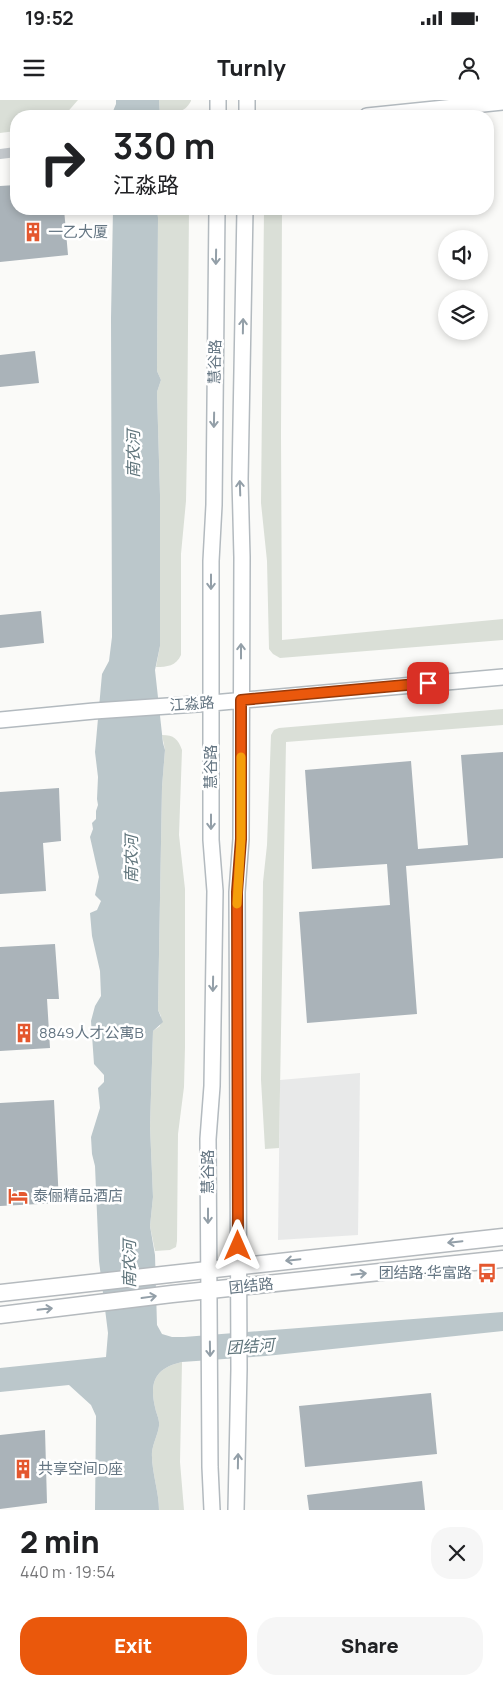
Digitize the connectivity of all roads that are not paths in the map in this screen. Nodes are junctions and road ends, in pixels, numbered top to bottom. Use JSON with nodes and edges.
{"nodes":[{"id":1,"x":503,"y":102,"type":"edge"},
{"id":2,"x":425,"y":110,"type":"edge"},
{"id":3,"x":217,"y":215,"type":"edge"},
{"id":4,"x":245,"y":215,"type":"edge"},
{"id":5,"x":503,"y":677,"type":"edge"},
{"id":6,"x":241,"y":700,"type":"junction"},
{"id":7,"x":212,"y":703,"type":"junction"},
{"id":8,"x":0,"y":720,"type":"edge"},
{"id":9,"x":503,"y":1237,"type":"edge"},
{"id":10,"x":503,"y":1259,"type":"edge"},
{"id":11,"x":238,"y":1266,"type":"junction"},
{"id":12,"x":208,"y":1269,"type":"junction"},
{"id":13,"x":238,"y":1288,"type":"junction"},
{"id":14,"x":210,"y":1291,"type":"junction"},
{"id":15,"x":0,"y":1293,"type":"edge"},
{"id":16,"x":0,"y":1315,"type":"edge"},
{"id":17,"x":212,"y":1510,"type":"edge"},
{"id":18,"x":236,"y":1510,"type":"edge"}],
"edges":[{"from":1,"to":2,"type":"main road"},
{"from":3,"to":7,"type":"main road","name":"慧谷路","one_way":true},
{"from":6,"to":4,"type":"main road","name":"慧谷路","one_way":true},
{"from":5,"to":6,"type":"main road","name":"江淼路"},
{"from":6,"to":7,"type":"main road","name":"江淼路"},
{"from":6,"to":11,"type":"main road","name":"慧谷路"},
{"from":7,"to":8,"type":"main road","name":"江淼路"},
{"from":7,"to":12,"type":"main road","name":"慧谷路","one_way":true},
{"from":9,"to":11,"type":"main road","name":"团结路","one_way":true},
{"from":13,"to":10,"type":"main road","name":"团结路","one_way":true},
{"from":11,"to":12,"type":"main road","name":"团结路"},
{"from":11,"to":13,"type":"main road","name":"慧谷路"},
{"from":12,"to":14,"type":"main road","name":"慧谷路"},
{"from":12,"to":15,"type":"main road","name":"团结路"},
{"from":13,"to":14,"type":"main road","name":"团结路"},
{"from":18,"to":13,"type":"main road","name":"慧谷路","one_way":true},
{"from":16,"to":14,"type":"main road","name":"团结路","one_way":true},
{"from":14,"to":17,"type":"main road","name":"慧谷路","one_way":true}]}
